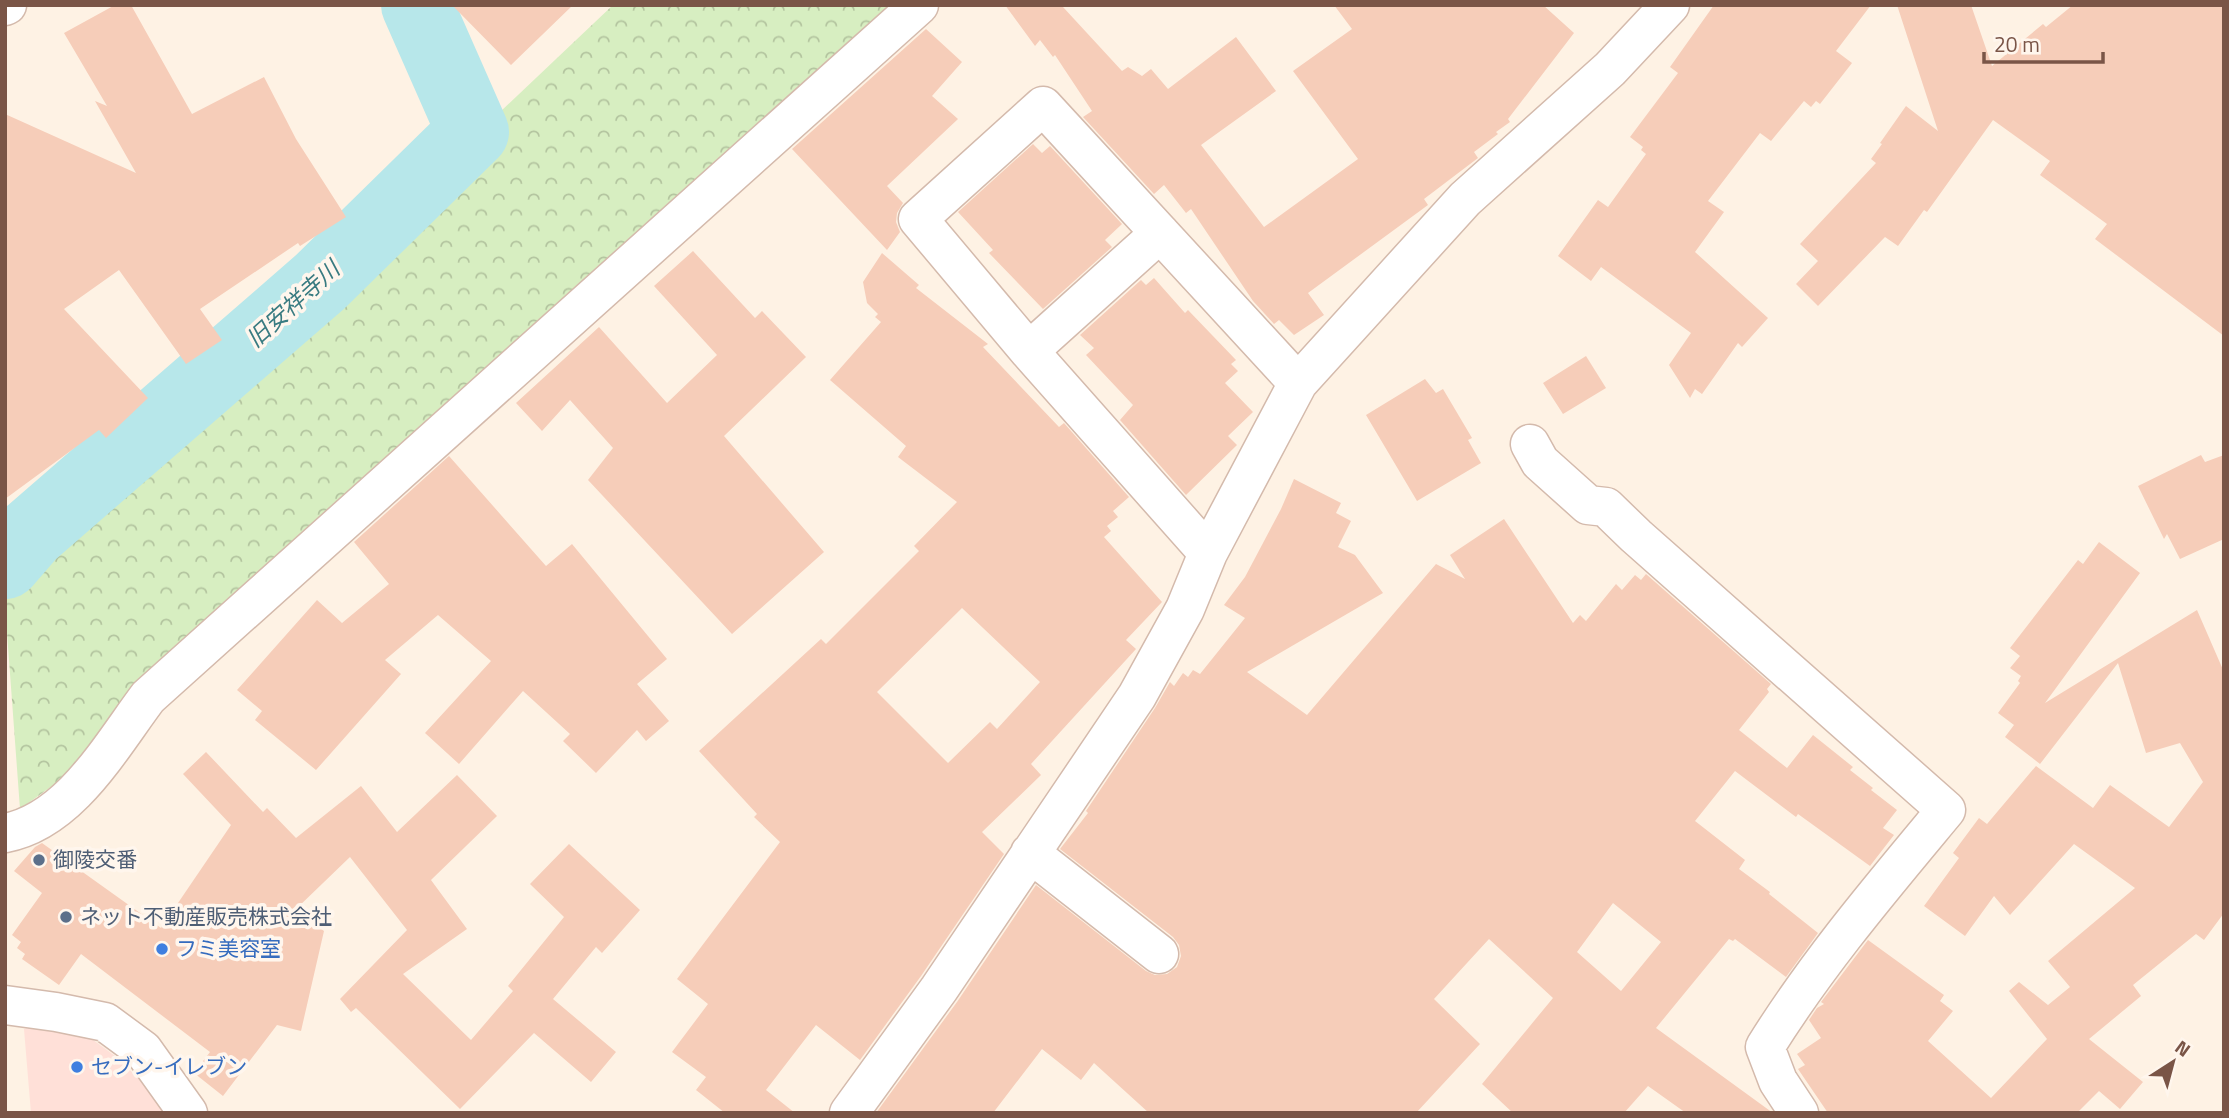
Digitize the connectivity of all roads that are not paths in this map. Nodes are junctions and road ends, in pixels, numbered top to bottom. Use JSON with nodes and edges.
{"nodes":[{"id":1,"x":919,"y":5,"type":"edge"},
{"id":2,"x":1670,"y":5,"type":"edge"},
{"id":3,"x":1160,"y":233,"type":"junction"},
{"id":4,"x":1029,"y":351,"type":"junction"},
{"id":5,"x":1298,"y":383,"type":"junction"},
{"id":6,"x":1530,"y":443,"type":"dead end"},
{"id":7,"x":1208,"y":553,"type":"junction"},
{"id":8,"x":5,"y":833,"type":"edge"},
{"id":9,"x":1030,"y":853,"type":"junction"},
{"id":10,"x":1158,"y":954,"type":"dead end"},
{"id":11,"x":5,"y":1005,"type":"edge"},
{"id":12,"x":188,"y":1113,"type":"edge"},
{"id":13,"x":849,"y":1113,"type":"edge"},
{"id":14,"x":1799,"y":1113,"type":"edge"}],
"edges":[{"from":1,"to":8,"type":"street"},
{"from":2,"to":5,"type":"street"},
{"from":3,"to":4,"type":"street"},
{"from":3,"to":4,"type":"street"},
{"from":3,"to":5,"type":"street"},
{"from":4,"to":7,"type":"street"},
{"from":5,"to":7,"type":"street"},
{"from":6,"to":14,"type":"street"},
{"from":7,"to":9,"type":"street"},
{"from":9,"to":10,"type":"street"},
{"from":9,"to":13,"type":"street"},
{"from":11,"to":12,"type":"street"}]}
